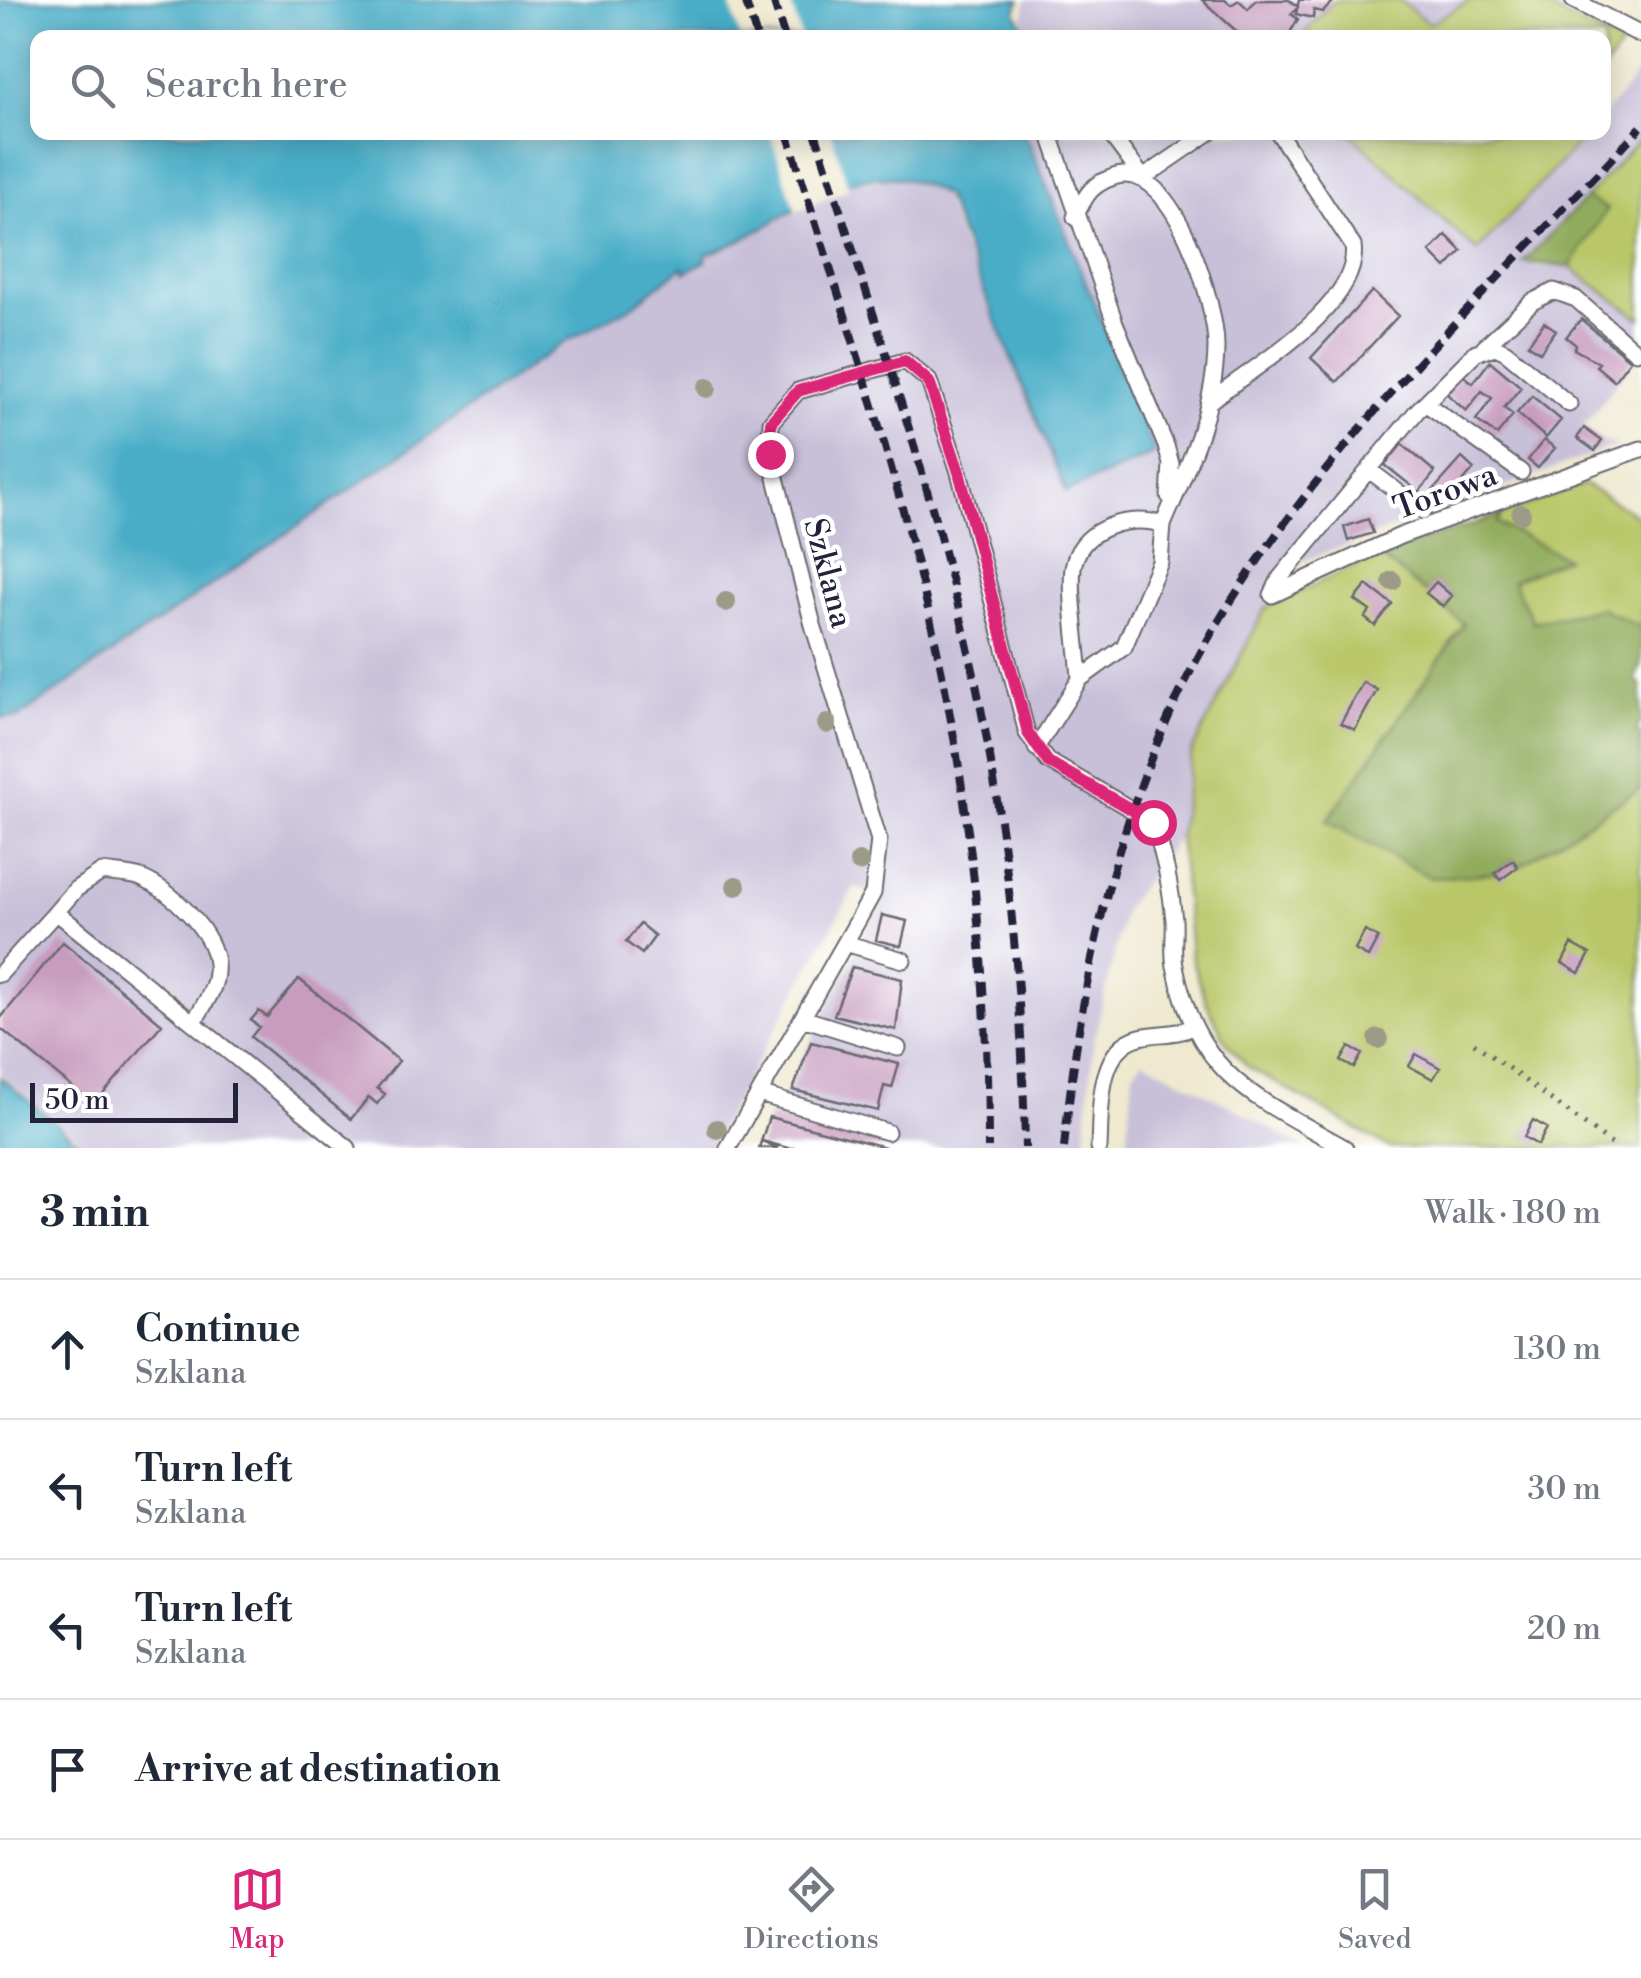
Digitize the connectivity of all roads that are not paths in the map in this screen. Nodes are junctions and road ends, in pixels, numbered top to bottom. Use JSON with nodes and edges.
{"nodes":[{"id":1,"x":1574,"y":0,"type":"edge"},
{"id":2,"x":1641,"y":35,"type":"edge"},
{"id":3,"x":1052,"y":140,"type":"edge"},
{"id":4,"x":1116,"y":140,"type":"edge"},
{"id":5,"x":1198,"y":140,"type":"edge"},
{"id":6,"x":1283,"y":140,"type":"edge"},
{"id":7,"x":1143,"y":178,"type":"junction"},
{"id":8,"x":1076,"y":216,"type":"junction"},
{"id":9,"x":1484,"y":348,"type":"junction"},
{"id":10,"x":1636,"y":352,"type":"dead end"},
{"id":11,"x":1210,"y":401,"type":"junction"},
{"id":12,"x":1425,"y":402,"type":"junction"},
{"id":13,"x":1569,"y":404,"type":"dead end"},
{"id":14,"x":1641,"y":449,"type":"edge"},
{"id":15,"x":1369,"y":470,"type":"junction"},
{"id":16,"x":1521,"y":472,"type":"dead end"},
{"id":17,"x":1423,"y":512,"type":"dead end"},
{"id":18,"x":1164,"y":525,"type":"junction"},
{"id":19,"x":1080,"y":679,"type":"junction"},
{"id":20,"x":1036,"y":748,"type":"junction"},
{"id":21,"x":56,"y":912,"type":"junction"},
{"id":22,"x":845,"y":943,"type":"junction"},
{"id":23,"x":903,"y":960,"type":"dead end"},
{"id":24,"x":0,"y":974,"type":"edge"},
{"id":25,"x":802,"y":1018,"type":"junction"},
{"id":26,"x":194,"y":1022,"type":"junction"},
{"id":27,"x":1194,"y":1026,"type":"junction"},
{"id":28,"x":898,"y":1048,"type":"dead end"},
{"id":29,"x":759,"y":1094,"type":"junction"},
{"id":30,"x":887,"y":1132,"type":"dead end"},
{"id":31,"x":348,"y":1148,"type":"edge"},
{"id":32,"x":728,"y":1148,"type":"edge"},
{"id":33,"x":1099,"y":1148,"type":"edge"},
{"id":34,"x":1346,"y":1148,"type":"edge"}],
"edges":[{"from":1,"to":2,"type":"lane"},
{"from":3,"to":8,"type":"lane"},
{"from":4,"to":7,"type":"lane"},
{"from":5,"to":7,"type":"lane"},
{"from":6,"to":11,"type":"lane"},
{"from":7,"to":8,"type":"lane"},
{"from":7,"to":11,"type":"lane"},
{"from":8,"to":18,"type":"lane"},
{"from":9,"to":10,"type":"lane"},
{"from":9,"to":12,"type":"lane"},
{"from":9,"to":13,"type":"lane"},
{"from":11,"to":18,"type":"lane"},
{"from":12,"to":15,"type":"lane"},
{"from":12,"to":16,"type":"lane"},
{"from":14,"to":15,"type":"lane","name":"Torowa"},
{"from":15,"to":17,"type":"lane"},
{"from":18,"to":19,"type":"lane"},
{"from":18,"to":19,"type":"lane"},
{"from":19,"to":20,"type":"lane"},
{"from":20,"to":22,"type":"lane","name":"Szklana"},
{"from":20,"to":27,"type":"lane","name":"Szklana"},
{"from":21,"to":24,"type":"lane"},
{"from":21,"to":26,"type":"lane"},
{"from":21,"to":26,"type":"lane"},
{"from":22,"to":23,"type":"lane"},
{"from":22,"to":25,"type":"lane","name":"Szklana"},
{"from":25,"to":28,"type":"lane"},
{"from":25,"to":29,"type":"lane","name":"Szklana"},
{"from":26,"to":31,"type":"lane"},
{"from":27,"to":33,"type":"lane"},
{"from":27,"to":34,"type":"lane","name":"Szklana"},
{"from":29,"to":30,"type":"lane"},
{"from":29,"to":32,"type":"lane","name":"Szklana"}]}
